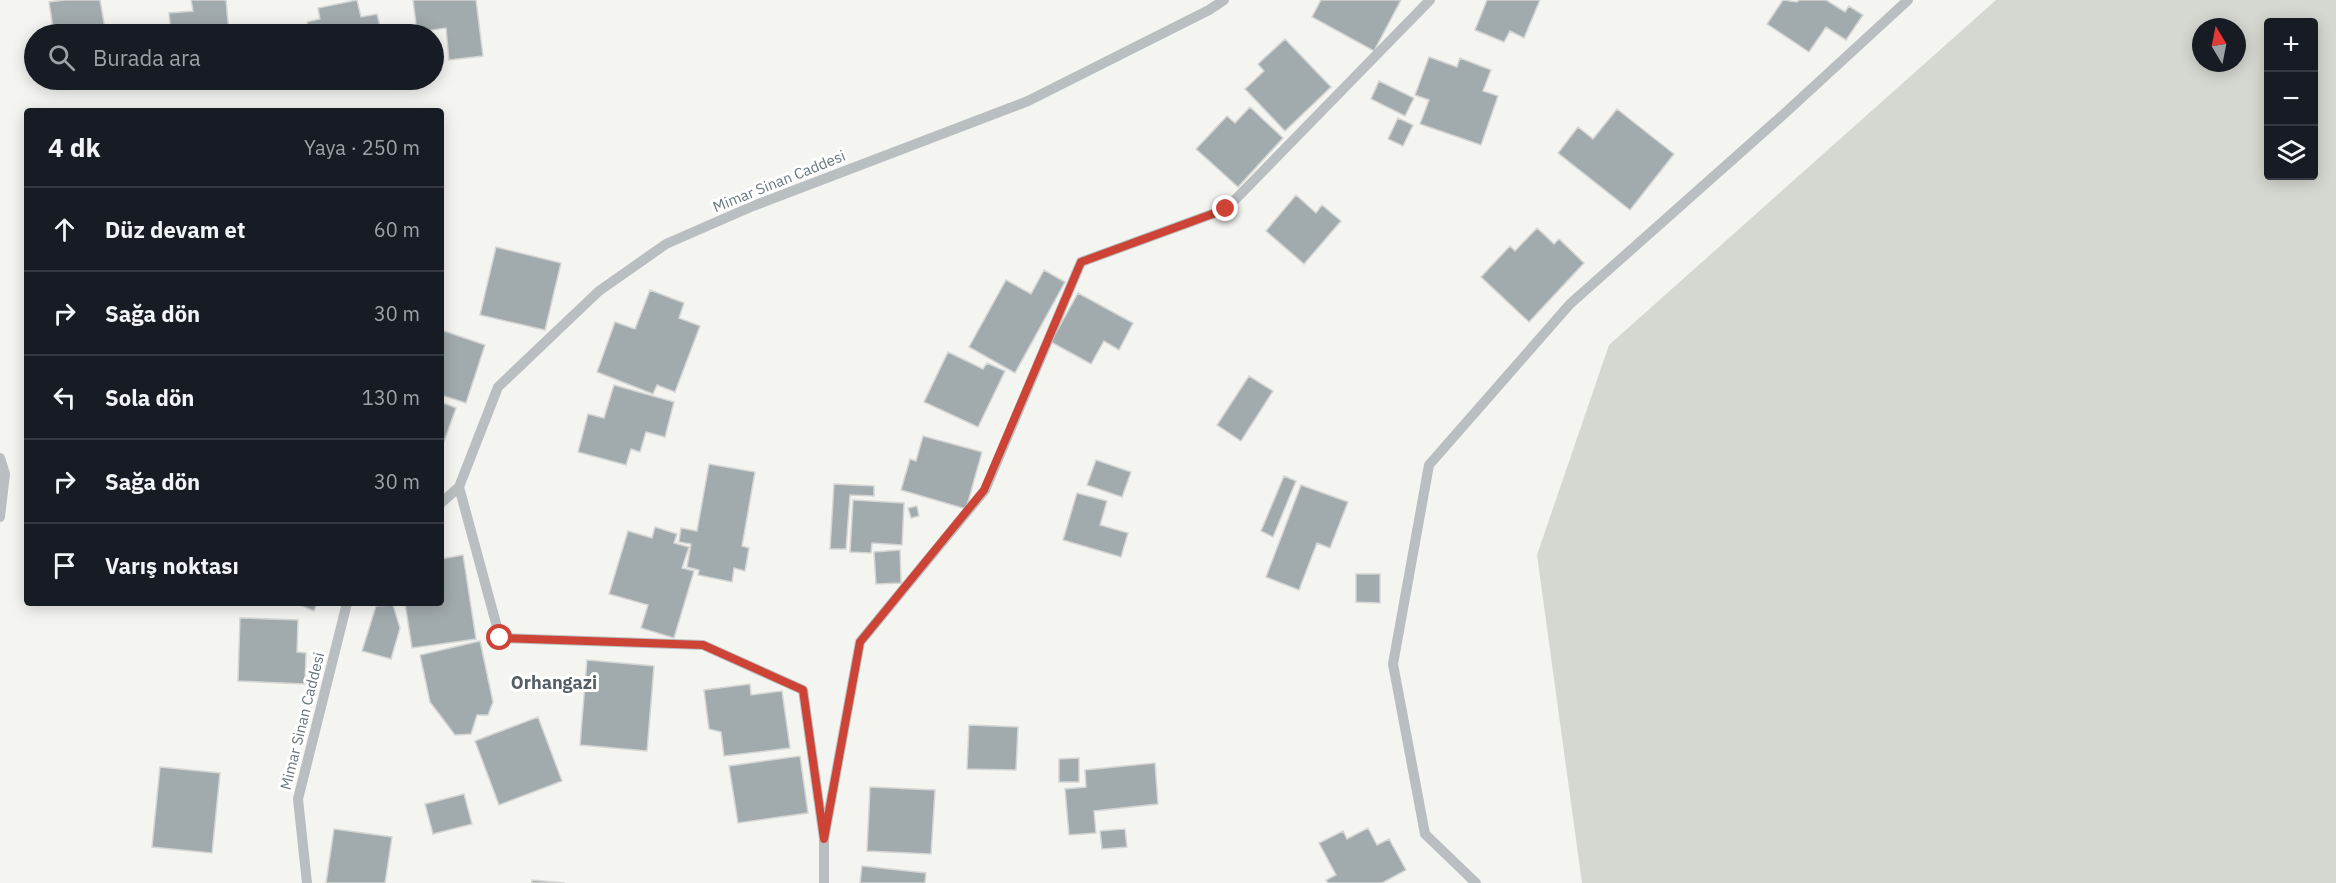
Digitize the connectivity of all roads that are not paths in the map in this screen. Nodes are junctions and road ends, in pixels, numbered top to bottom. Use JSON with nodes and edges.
{"nodes":[{"id":1,"x":1224,"y":0,"type":"edge"},
{"id":2,"x":1430,"y":0,"type":"edge"},
{"id":3,"x":1908,"y":0,"type":"edge"},
{"id":4,"x":0,"y":458,"type":"edge"},
{"id":5,"x":459,"y":487,"type":"junction"},
{"id":6,"x":444,"y":500,"type":"edge"},
{"id":7,"x":0,"y":517,"type":"edge"},
{"id":8,"x":346,"y":606,"type":"edge"},
{"id":9,"x":824,"y":839,"type":"junction"},
{"id":10,"x":307,"y":883,"type":"edge"},
{"id":11,"x":824,"y":883,"type":"edge"},
{"id":12,"x":1476,"y":883,"type":"edge"}],
"edges":[{"from":1,"to":5,"type":"street","name":"Mimar Sinan Caddesi"},
{"from":2,"to":9,"type":"street"},
{"from":3,"to":12,"type":"street"},
{"from":4,"to":7,"type":"street"},
{"from":5,"to":6,"type":"street","name":"Mimar Sinan Caddesi"},
{"from":5,"to":9,"type":"street"},
{"from":8,"to":10,"type":"street","name":"Mimar Sinan Caddesi"},
{"from":9,"to":11,"type":"street"}]}
